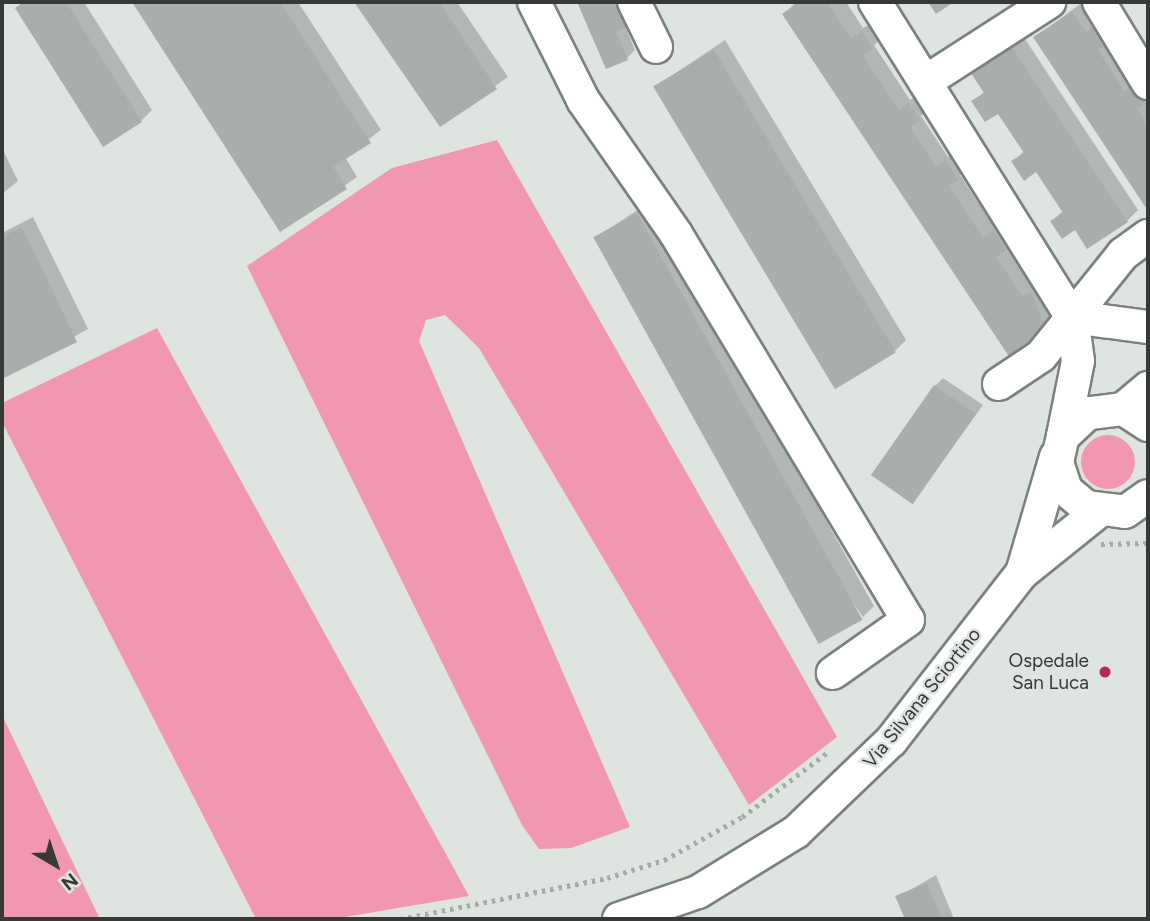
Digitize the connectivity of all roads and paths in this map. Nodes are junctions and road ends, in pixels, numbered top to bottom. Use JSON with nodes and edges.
{"nodes":[{"id":1,"x":534,"y":2,"type":"edge"},
{"id":2,"x":634,"y":2,"type":"edge"},
{"id":3,"x":875,"y":2,"type":"edge"},
{"id":4,"x":1049,"y":2,"type":"edge"},
{"id":5,"x":1099,"y":2,"type":"edge"},
{"id":6,"x":656,"y":47,"type":"dead end"},
{"id":7,"x":925,"y":82,"type":"junction"},
{"id":8,"x":1148,"y":83,"type":"edge"},
{"id":9,"x":1148,"y":236,"type":"edge"},
{"id":10,"x":1072,"y":317,"type":"junction"},
{"id":11,"x":1148,"y":327,"type":"edge"},
{"id":12,"x":999,"y":384,"type":"dead end"},
{"id":13,"x":1148,"y":388,"type":"edge"},
{"id":14,"x":1135,"y":417,"type":"edge"},
{"id":15,"x":1060,"y":444,"type":"junction"},
{"id":16,"x":1148,"y":496,"type":"edge"},
{"id":17,"x":1106,"y":512,"type":"junction"},
{"id":18,"x":1148,"y":522,"type":"edge"},
{"id":19,"x":1022,"y":573,"type":"junction"},
{"id":20,"x":833,"y":673,"type":"dead end"},
{"id":21,"x":828,"y":751,"type":"dead end"},
{"id":22,"x":400,"y":919,"type":"edge"},
{"id":23,"x":619,"y":919,"type":"edge"}],
"edges":[{"from":1,"to":20,"type":"street"},
{"from":2,"to":6,"type":"street"},
{"from":3,"to":7,"type":"street"},
{"from":4,"to":7,"type":"street"},
{"from":5,"to":8,"type":"street"},
{"from":7,"to":10,"type":"street"},
{"from":9,"to":10,"type":"street"},
{"from":10,"to":11,"type":"street"},
{"from":10,"to":12,"type":"street"},
{"from":10,"to":15,"type":"street"},
{"from":13,"to":14,"type":"street"},
{"from":14,"to":15,"type":"street"},
{"from":15,"to":17,"type":"street"},
{"from":15,"to":19,"type":"street"},
{"from":16,"to":17,"type":"street","name":"Via Silvana Sciortino"},
{"from":17,"to":18,"type":"street"},
{"from":17,"to":19,"type":"street","name":"Via Silvana Sciortino"},
{"from":19,"to":23,"type":"street","name":"Via Silvana Sciortino"},
{"from":21,"to":22,"type":"path"}]}
